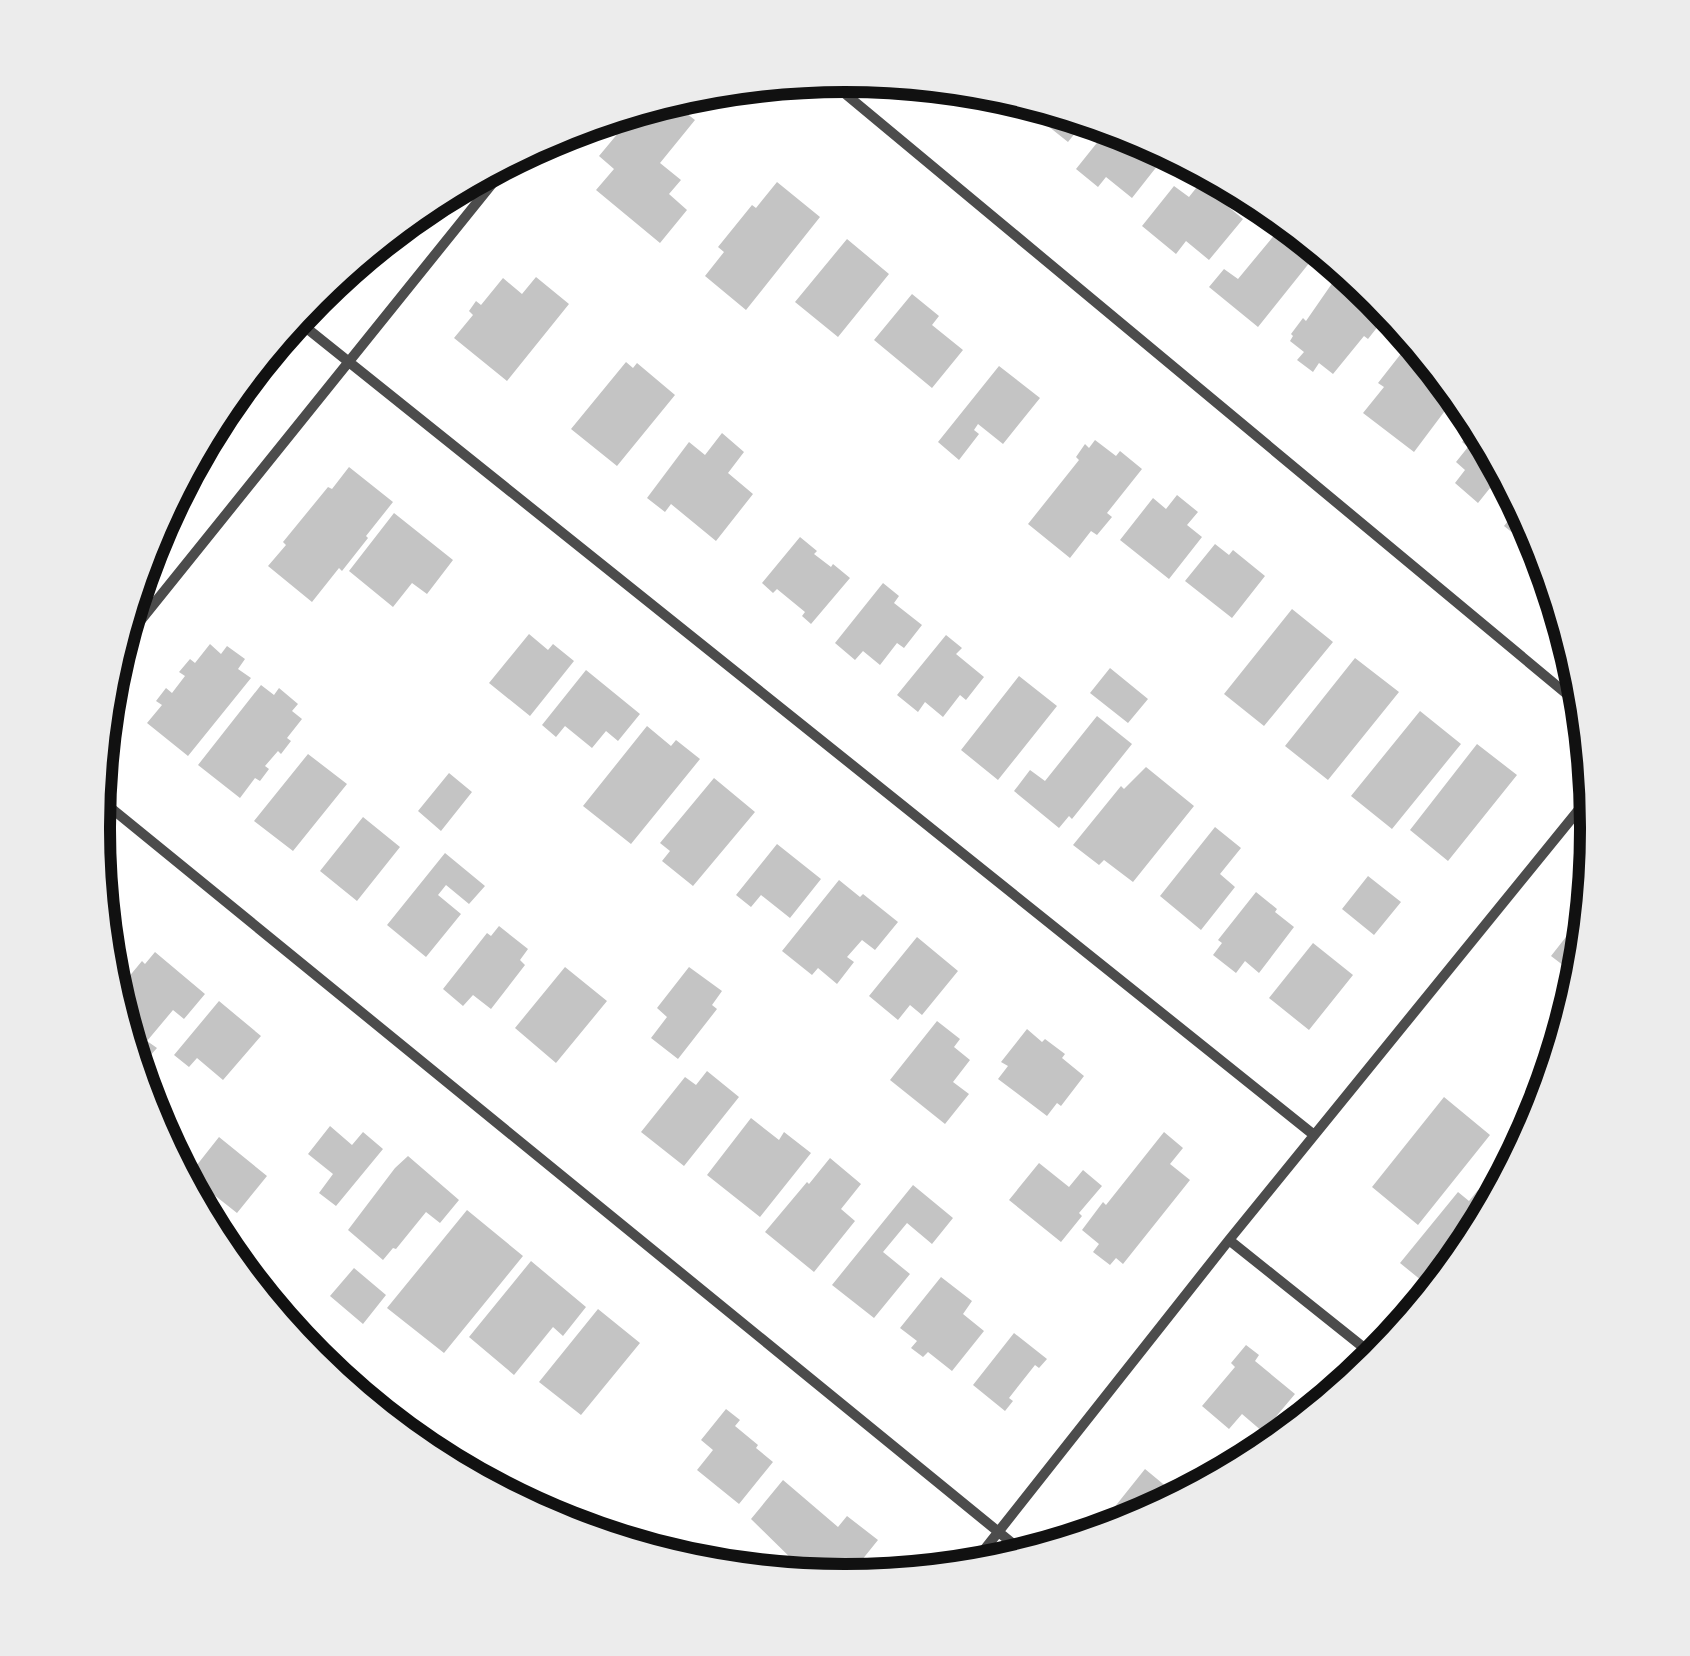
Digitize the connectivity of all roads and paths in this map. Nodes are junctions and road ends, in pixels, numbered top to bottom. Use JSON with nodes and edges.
{"nodes":[{"id":1,"x":843,"y":92,"type":"edge"},
{"id":2,"x":493,"y":183,"type":"edge"},
{"id":3,"x":306,"y":328,"type":"edge"},
{"id":4,"x":348,"y":361,"type":"junction"},
{"id":5,"x":140,"y":621,"type":"edge"},
{"id":6,"x":1568,"y":695,"type":"edge"},
{"id":7,"x":110,"y":808,"type":"edge"},
{"id":8,"x":1580,"y":809,"type":"edge"},
{"id":9,"x":1314,"y":1135,"type":"junction"},
{"id":10,"x":1228,"y":1240,"type":"junction"},
{"id":11,"x":1365,"y":1348,"type":"edge"},
{"id":12,"x":998,"y":1532,"type":"junction"},
{"id":13,"x":1012,"y":1543,"type":"edge"},
{"id":14,"x":984,"y":1550,"type":"edge"}],
"edges":[{"from":1,"to":6,"type":"street"},
{"from":2,"to":4,"type":"street"},
{"from":3,"to":4,"type":"street"},
{"from":4,"to":5,"type":"street"},
{"from":4,"to":9,"type":"street"},
{"from":7,"to":12,"type":"street"},
{"from":8,"to":9,"type":"street"},
{"from":9,"to":10,"type":"street"},
{"from":10,"to":11,"type":"street"},
{"from":10,"to":12,"type":"street"},
{"from":12,"to":13,"type":"street"},
{"from":12,"to":14,"type":"street"}]}
